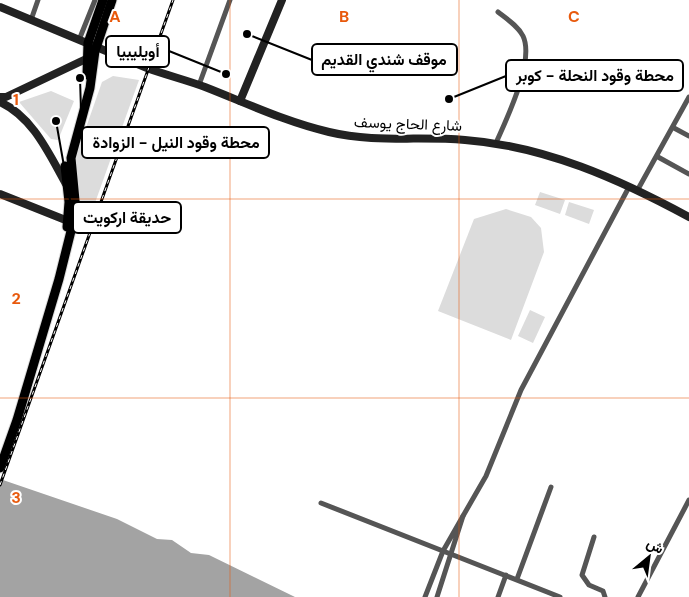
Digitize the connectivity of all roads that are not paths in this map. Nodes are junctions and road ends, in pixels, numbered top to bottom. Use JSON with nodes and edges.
{"nodes":[{"id":1,"x":38,"y":0,"type":"edge"},
{"id":2,"x":95,"y":0,"type":"edge"},
{"id":3,"x":103,"y":0,"type":"edge"},
{"id":4,"x":112,"y":0,"type":"edge"},
{"id":5,"x":230,"y":0,"type":"edge"},
{"id":6,"x":282,"y":0,"type":"edge"},
{"id":7,"x":0,"y":7,"type":"edge"},
{"id":8,"x":498,"y":12,"type":"dead end"},
{"id":9,"x":31,"y":20,"type":"junction"},
{"id":10,"x":88,"y":43,"type":"junction"},
{"id":11,"x":86,"y":59,"type":"junction"},
{"id":12,"x":199,"y":85,"type":"junction"},
{"id":13,"x":0,"y":97,"type":"edge"},
{"id":14,"x":689,"y":98,"type":"edge"},
{"id":15,"x":240,"y":101,"type":"junction"},
{"id":16,"x":0,"y":102,"type":"edge"},
{"id":17,"x":674,"y":128,"type":"junction"},
{"id":18,"x":689,"y":136,"type":"edge"},
{"id":19,"x":496,"y":143,"type":"junction"},
{"id":20,"x":658,"y":157,"type":"junction"},
{"id":21,"x":689,"y":174,"type":"edge"},
{"id":22,"x":66,"y":184,"type":"junction"},
{"id":23,"x":629,"y":187,"type":"junction"},
{"id":24,"x":637,"y":190,"type":"junction"},
{"id":25,"x":0,"y":194,"type":"edge"},
{"id":26,"x":689,"y":217,"type":"edge"},
{"id":27,"x":68,"y":221,"type":"junction"},
{"id":28,"x":7,"y":442,"type":"junction"},
{"id":29,"x":0,"y":458,"type":"edge"},
{"id":30,"x":0,"y":468,"type":"edge"},
{"id":31,"x":551,"y":487,"type":"dead end"},
{"id":32,"x":689,"y":500,"type":"edge"},
{"id":33,"x":321,"y":503,"type":"dead end"},
{"id":34,"x":463,"y":516,"type":"junction"},
{"id":35,"x":594,"y":537,"type":"dead end"},
{"id":36,"x":443,"y":551,"type":"junction"},
{"id":37,"x":451,"y":554,"type":"junction"},
{"id":38,"x":506,"y":575,"type":"junction"},
{"id":39,"x":517,"y":579,"type":"junction"},
{"id":40,"x":550,"y":595,"type":"edge"},
{"id":41,"x":425,"y":597,"type":"edge"},
{"id":42,"x":437,"y":597,"type":"edge"},
{"id":43,"x":498,"y":597,"type":"edge"},
{"id":44,"x":560,"y":597,"type":"edge"},
{"id":45,"x":606,"y":597,"type":"edge"},
{"id":46,"x":638,"y":597,"type":"edge"}],
"edges":[{"from":1,"to":9,"type":"street"},
{"from":2,"to":10,"type":"street"},
{"from":3,"to":10,"type":"main road"},
{"from":4,"to":10,"type":"main road"},
{"from":5,"to":12,"type":"street"},
{"from":6,"to":15,"type":"main road"},
{"from":7,"to":9,"type":"main road","name":"شارع الحاج يوسف"},
{"from":8,"to":19,"type":"street"},
{"from":9,"to":10,"type":"main road","name":"شارع الحاج يوسف"},
{"from":10,"to":11,"type":"main road"},
{"from":10,"to":12,"type":"main road","name":"شارع الحاج يوسف"},
{"from":10,"to":28,"type":"main road"},
{"from":11,"to":13,"type":"main road"},
{"from":11,"to":22,"type":"main road"},
{"from":12,"to":15,"type":"main road","name":"شارع الحاج يوسف"},
{"from":14,"to":17,"type":"street"},
{"from":15,"to":19,"type":"main road","name":"شارع الحاج يوسف"},
{"from":16,"to":22,"type":"main road"},
{"from":17,"to":18,"type":"street"},
{"from":17,"to":20,"type":"street"},
{"from":19,"to":23,"type":"main road","name":"شارع الحاج يوسف"},
{"from":20,"to":21,"type":"street"},
{"from":20,"to":24,"type":"street"},
{"from":22,"to":27,"type":"main road"},
{"from":23,"to":24,"type":"main road","name":"شارع الحاج يوسف"},
{"from":23,"to":34,"type":"street"},
{"from":24,"to":26,"type":"main road","name":"شارع الحاج يوسف"},
{"from":25,"to":27,"type":"main road"},
{"from":27,"to":28,"type":"main road"},
{"from":28,"to":29,"type":"main road"},
{"from":28,"to":30,"type":"main road"},
{"from":31,"to":39,"type":"street"},
{"from":32,"to":46,"type":"street"},
{"from":33,"to":36,"type":"street"},
{"from":34,"to":36,"type":"street"},
{"from":34,"to":37,"type":"street"},
{"from":35,"to":45,"type":"street"},
{"from":36,"to":37,"type":"street"},
{"from":36,"to":41,"type":"street"},
{"from":37,"to":38,"type":"street"},
{"from":37,"to":42,"type":"street"},
{"from":38,"to":39,"type":"street"},
{"from":38,"to":43,"type":"street"},
{"from":39,"to":40,"type":"street"},
{"from":40,"to":44,"type":"street"}]}
